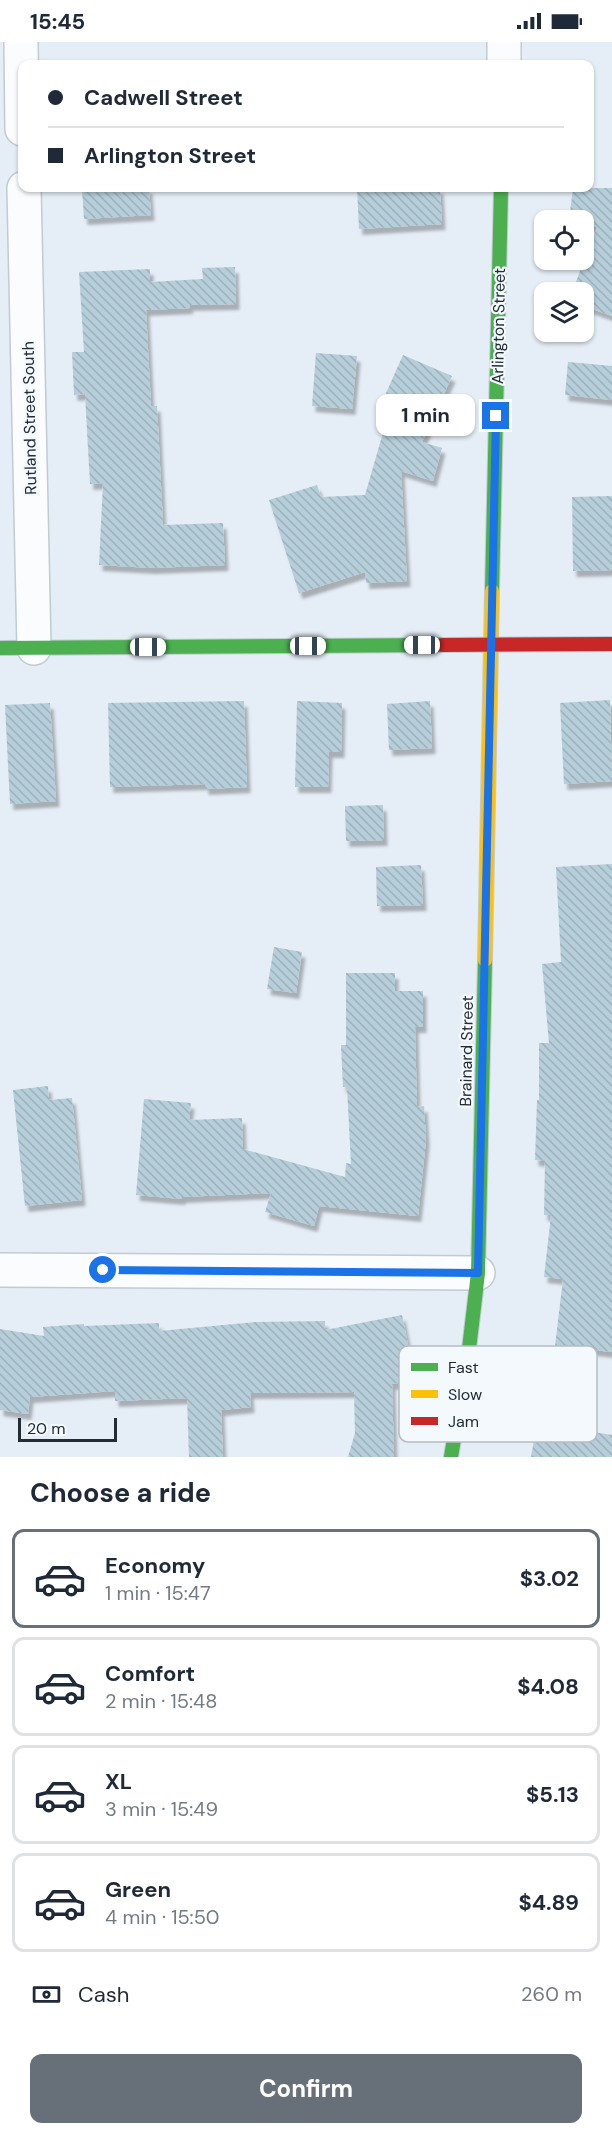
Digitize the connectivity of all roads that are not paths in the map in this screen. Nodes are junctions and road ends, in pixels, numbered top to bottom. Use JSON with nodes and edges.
{"nodes":[{"id":1,"x":21,"y":42,"type":"edge"},
{"id":2,"x":504,"y":42,"type":"edge"},
{"id":3,"x":21,"y":60,"type":"edge"},
{"id":4,"x":504,"y":60,"type":"edge"},
{"id":5,"x":24,"y":192,"type":"edge"},
{"id":6,"x":501,"y":192,"type":"edge"},
{"id":7,"x":490,"y":644,"type":"junction"},
{"id":8,"x":612,"y":644,"type":"edge"},
{"id":9,"x":0,"y":648,"type":"edge"},
{"id":10,"x":34,"y":648,"type":"junction"},
{"id":11,"x":0,"y":1270,"type":"edge"},
{"id":12,"x":478,"y":1273,"type":"junction"},
{"id":13,"x":469,"y":1346,"type":"edge"},
{"id":14,"x":453,"y":1442,"type":"edge"},
{"id":15,"x":450,"y":1457,"type":"edge"}],
"edges":[{"from":1,"to":3,"type":"street"},
{"from":2,"to":4,"type":"street"},
{"from":5,"to":10,"type":"street","name":"Rutland Street South"},
{"from":6,"to":7,"type":"street","name":"Arlington Street"},
{"from":7,"to":8,"type":"street"},
{"from":7,"to":10,"type":"street"},
{"from":7,"to":12,"type":"street","name":"Brainard Street"},
{"from":9,"to":10,"type":"street"},
{"from":11,"to":12,"type":"street"},
{"from":12,"to":13,"type":"street","name":"Brainard Street"},
{"from":14,"to":15,"type":"street","name":"Brainard Street"}]}
